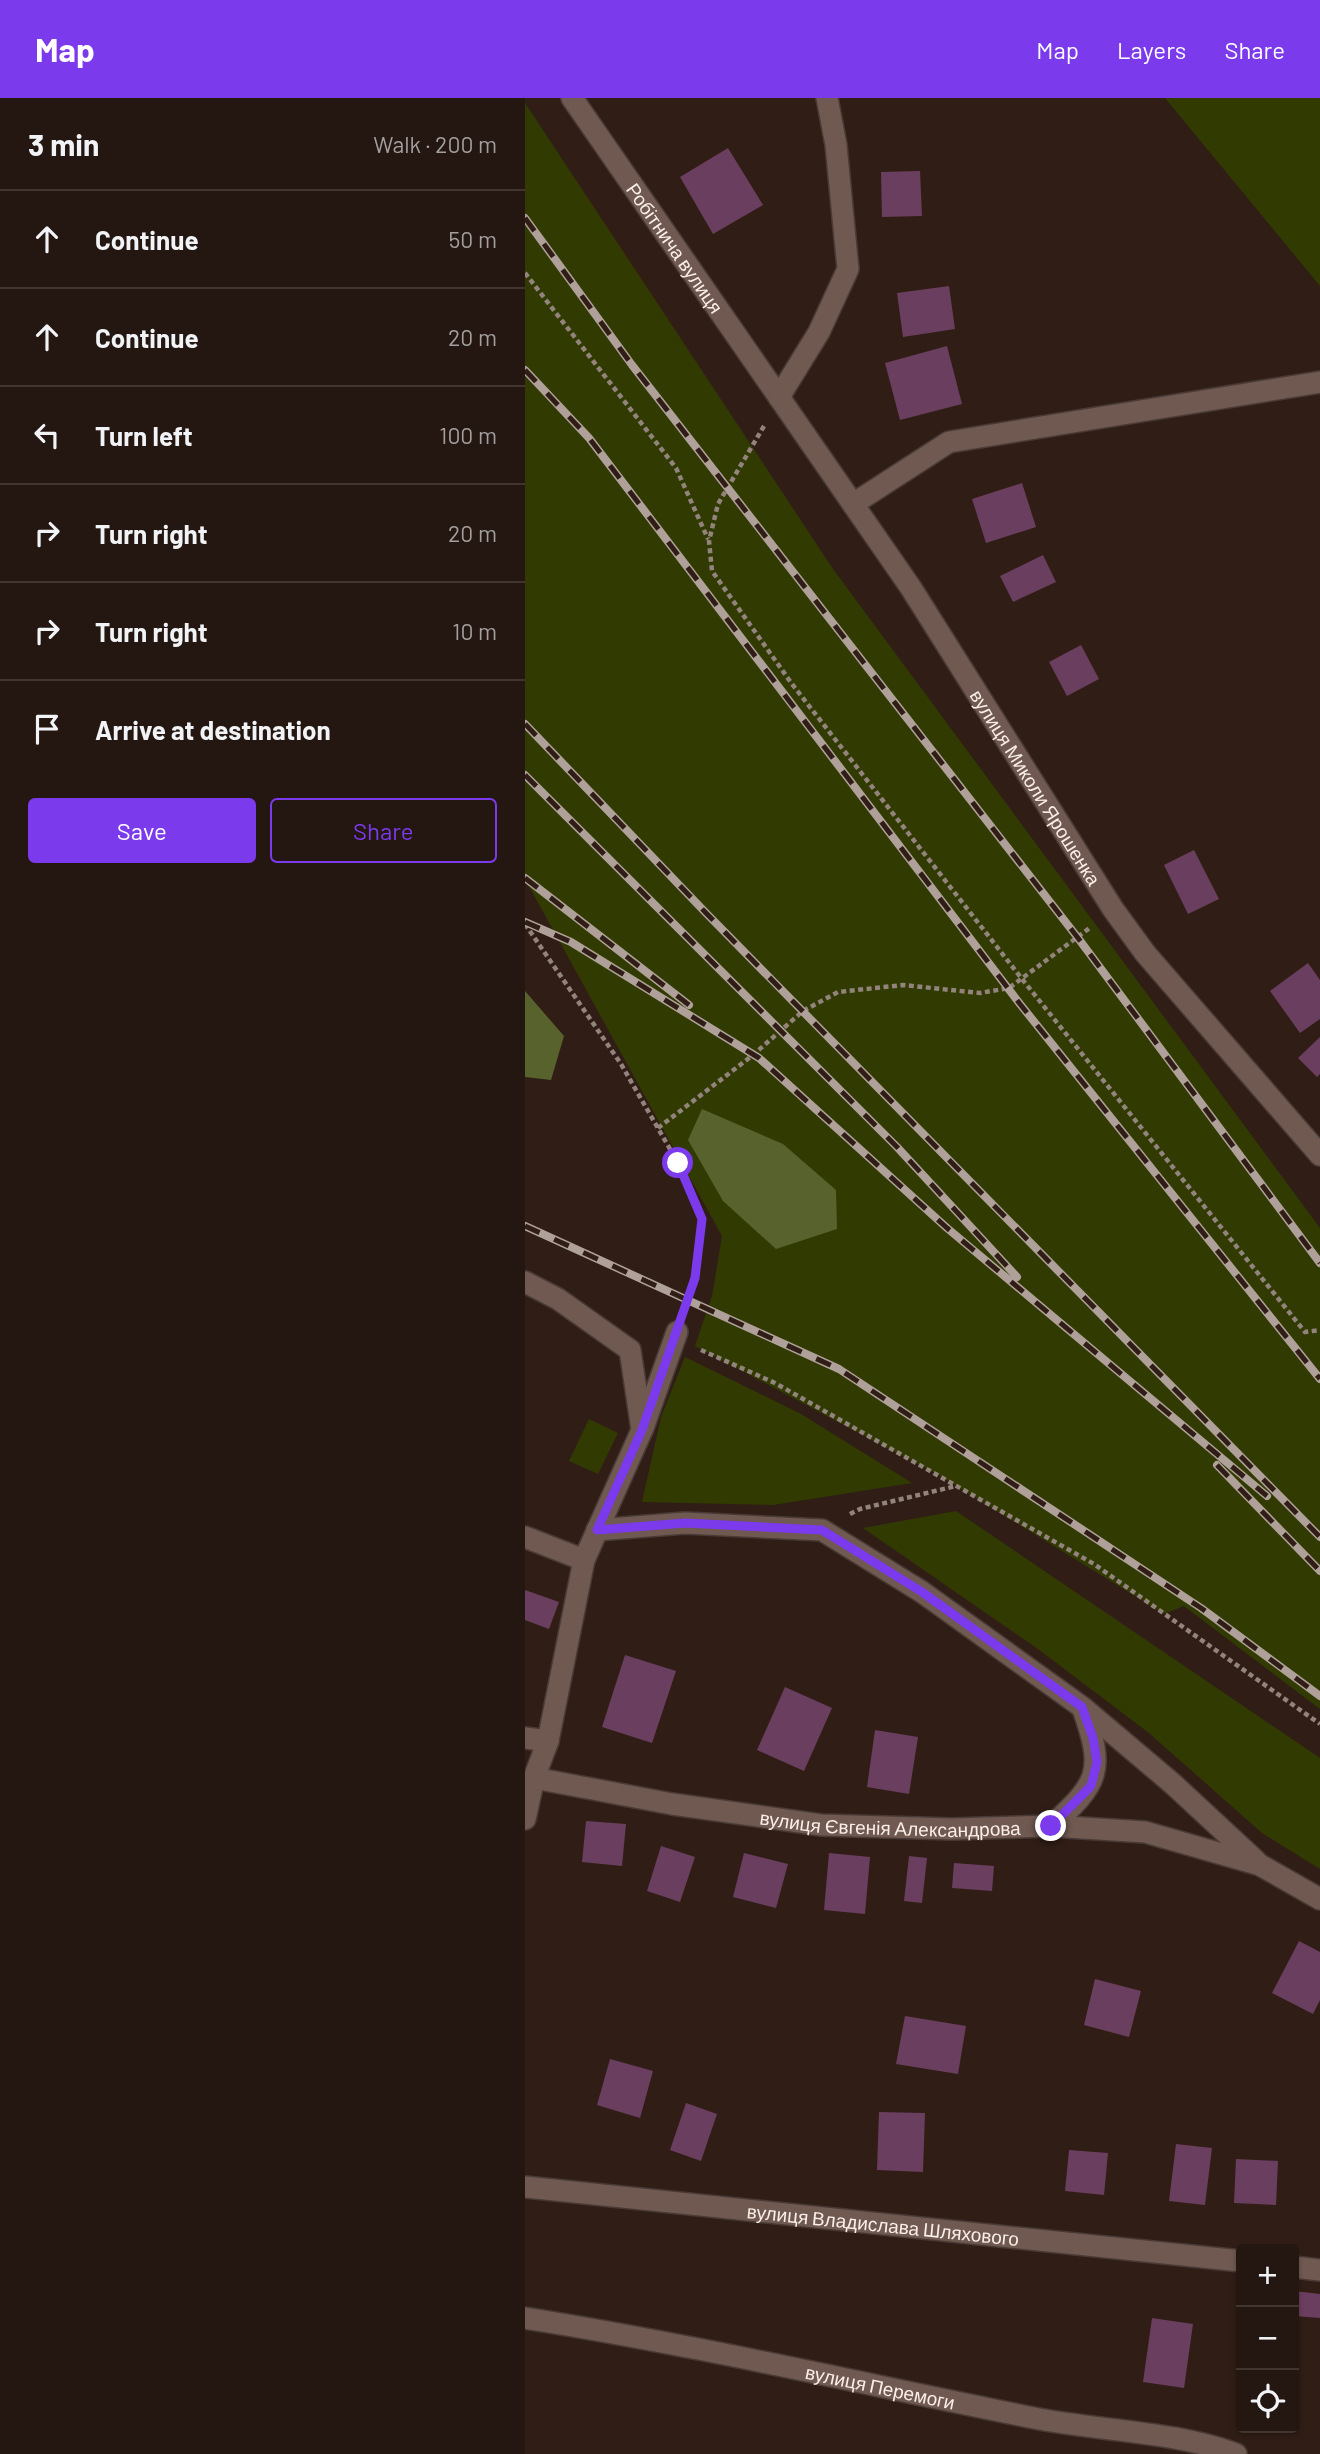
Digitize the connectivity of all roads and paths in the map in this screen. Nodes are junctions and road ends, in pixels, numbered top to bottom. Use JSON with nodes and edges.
{"nodes":[{"id":1,"x":572,"y":98,"type":"edge"},
{"id":2,"x":827,"y":98,"type":"edge"},
{"id":3,"x":525,"y":273,"type":"edge"},
{"id":4,"x":1320,"y":382,"type":"edge"},
{"id":5,"x":779,"y":397,"type":"junction"},
{"id":6,"x":853,"y":504,"type":"junction"},
{"id":7,"x":709,"y":541,"type":"junction"},
{"id":8,"x":525,"y":924,"type":"edge"},
{"id":9,"x":1090,"y":928,"type":"dead end"},
{"id":10,"x":1022,"y":979,"type":"junction"},
{"id":11,"x":658,"y":1128,"type":"junction"},
{"id":12,"x":1320,"y":1156,"type":"edge"},
{"id":13,"x":525,"y":1282,"type":"edge"},
{"id":14,"x":1320,"y":1330,"type":"edge"},
{"id":15,"x":677,"y":1332,"type":"junction"},
{"id":16,"x":642,"y":1430,"type":"junction"},
{"id":17,"x":957,"y":1486,"type":"junction"},
{"id":18,"x":597,"y":1530,"type":"junction"},
{"id":19,"x":822,"y":1530,"type":"junction"},
{"id":20,"x":525,"y":1537,"type":"edge"},
{"id":21,"x":584,"y":1560,"type":"junction"},
{"id":22,"x":1082,"y":1707,"type":"junction"},
{"id":23,"x":1320,"y":1724,"type":"edge"},
{"id":24,"x":525,"y":1738,"type":"edge"},
{"id":25,"x":548,"y":1741,"type":"junction"},
{"id":26,"x":534,"y":1778,"type":"junction"},
{"id":27,"x":525,"y":1819,"type":"edge"},
{"id":28,"x":1051,"y":1826,"type":"junction"},
{"id":29,"x":1260,"y":1865,"type":"junction"},
{"id":30,"x":1320,"y":1899,"type":"edge"},
{"id":31,"x":525,"y":2187,"type":"edge"},
{"id":32,"x":1236,"y":2260,"type":"edge"},
{"id":33,"x":1299,"y":2268,"type":"edge"},
{"id":34,"x":1320,"y":2270,"type":"edge"},
{"id":35,"x":525,"y":2318,"type":"edge"},
{"id":36,"x":1236,"y":2454,"type":"edge"}],
"edges":[{"from":1,"to":5,"type":"street","name":"Робітнича вулиця"},
{"from":2,"to":5,"type":"street"},
{"from":3,"to":7,"type":"path"},
{"from":4,"to":6,"type":"street"},
{"from":5,"to":6,"type":"street","name":"вулиця Миколи Ярошенка"},
{"from":5,"to":7,"type":"path"},
{"from":6,"to":12,"type":"street","name":"вулиця Миколи Ярошенка"},
{"from":7,"to":10,"type":"path"},
{"from":8,"to":11,"type":"path"},
{"from":9,"to":10,"type":"path"},
{"from":10,"to":11,"type":"path"},
{"from":10,"to":14,"type":"path"},
{"from":11,"to":15,"type":"path"},
{"from":13,"to":16,"type":"street"},
{"from":15,"to":16,"type":"street"},
{"from":15,"to":17,"type":"path"},
{"from":16,"to":18,"type":"street"},
{"from":17,"to":19,"type":"path"},
{"from":17,"to":23,"type":"path"},
{"from":18,"to":19,"type":"street"},
{"from":18,"to":21,"type":"street"},
{"from":19,"to":22,"type":"street"},
{"from":20,"to":21,"type":"street"},
{"from":21,"to":25,"type":"street"},
{"from":22,"to":28,"type":"street"},
{"from":22,"to":29,"type":"street"},
{"from":24,"to":25,"type":"street"},
{"from":25,"to":26,"type":"street"},
{"from":26,"to":27,"type":"street"},
{"from":26,"to":28,"type":"street","name":"вулиця Євгенія Александрова"},
{"from":28,"to":29,"type":"street","name":"вулиця Євгенія Александрова"},
{"from":29,"to":30,"type":"street","name":"вулиця Євгенія Александрова"},
{"from":31,"to":32,"type":"street","name":"вулиця Владислава Шляхового"},
{"from":33,"to":34,"type":"street"},
{"from":35,"to":36,"type":"street","name":"вулиця Перемоги"}]}
